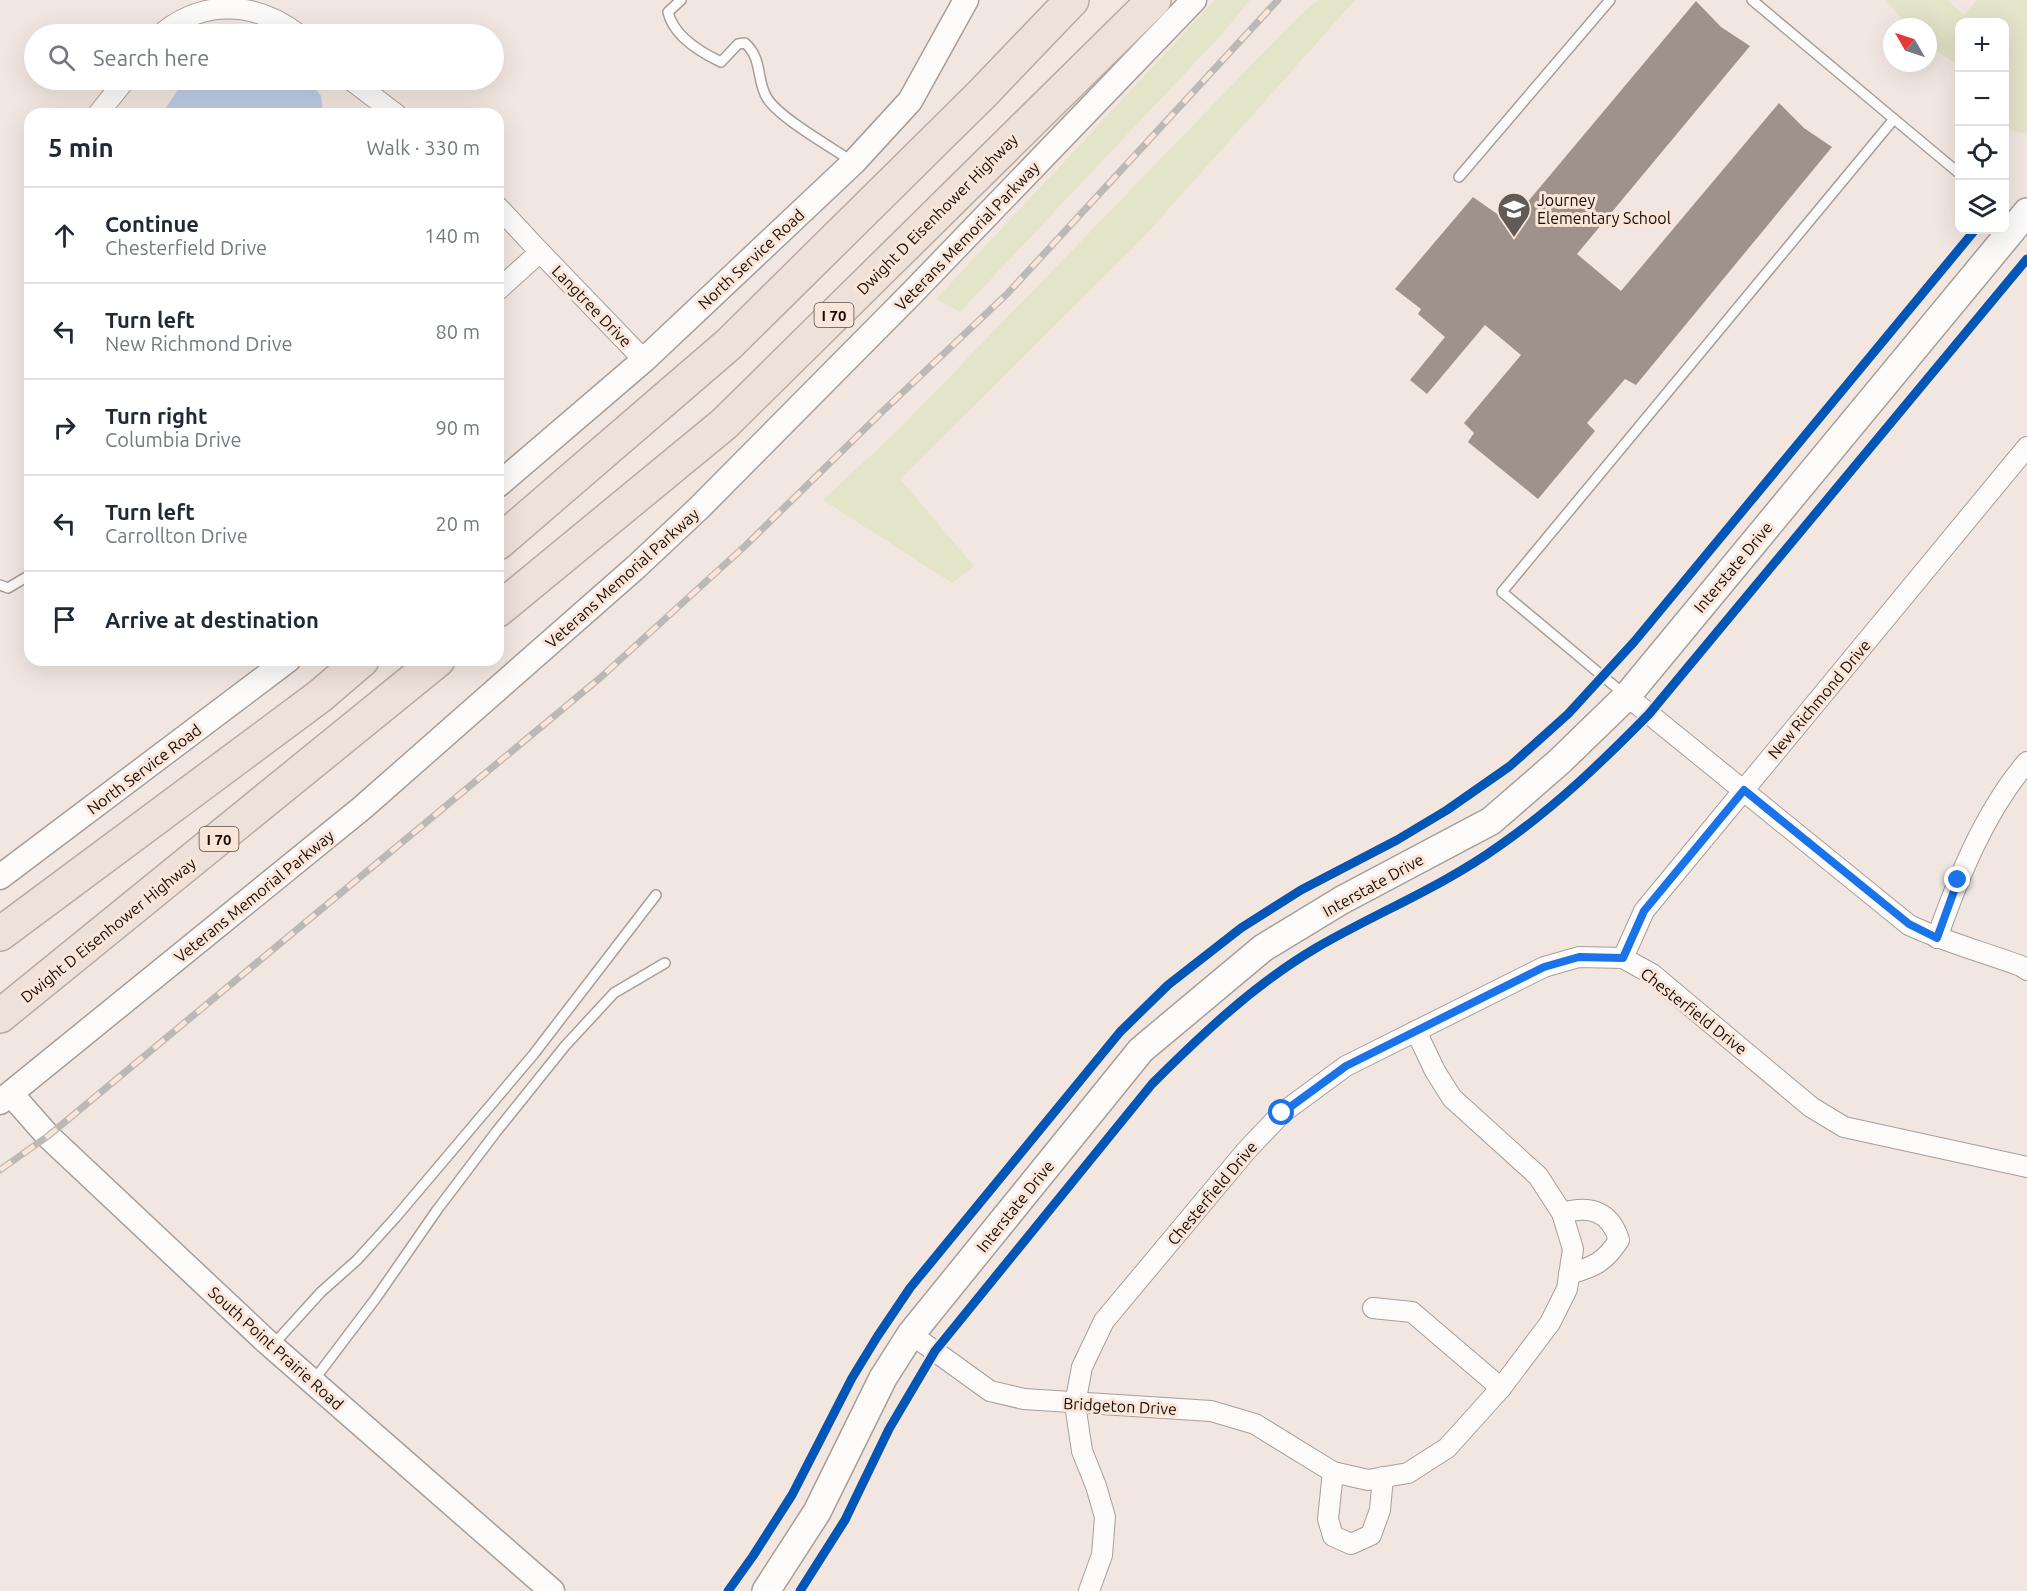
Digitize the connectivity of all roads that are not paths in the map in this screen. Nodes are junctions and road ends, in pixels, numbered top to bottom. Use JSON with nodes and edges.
{"nodes":[{"id":1,"x":681,"y":0,"type":"edge"},
{"id":2,"x":966,"y":0,"type":"edge"},
{"id":3,"x":1072,"y":0,"type":"edge"},
{"id":4,"x":1154,"y":0,"type":"edge"},
{"id":5,"x":1194,"y":0,"type":"edge"},
{"id":6,"x":1610,"y":0,"type":"edge"},
{"id":7,"x":1752,"y":0,"type":"edge"},
{"id":8,"x":238,"y":1,"type":"edge"},
{"id":9,"x":193,"y":3,"type":"edge"},
{"id":10,"x":171,"y":24,"type":"edge"},
{"id":11,"x":284,"y":24,"type":"edge"},
{"id":12,"x":117,"y":90,"type":"edge"},
{"id":13,"x":364,"y":90,"type":"edge"},
{"id":14,"x":103,"y":108,"type":"edge"},
{"id":15,"x":388,"y":108,"type":"edge"},
{"id":16,"x":1894,"y":119,"type":"junction"},
{"id":17,"x":854,"y":162,"type":"junction"},
{"id":18,"x":1955,"y":171,"type":"edge"},
{"id":19,"x":1459,"y":177,"type":"dead end"},
{"id":20,"x":504,"y":213,"type":"edge"},
{"id":21,"x":2019,"y":217,"type":"edge"},
{"id":22,"x":540,"y":252,"type":"junction"},
{"id":23,"x":504,"y":285,"type":"edge"},
{"id":24,"x":644,"y":360,"type":"junction"},
{"id":25,"x":2027,"y":447,"type":"edge"},
{"id":26,"x":504,"y":479,"type":"edge"},
{"id":27,"x":504,"y":538,"type":"edge"},
{"id":28,"x":24,"y":579,"type":"edge"},
{"id":29,"x":0,"y":585,"type":"edge"},
{"id":30,"x":504,"y":605,"type":"edge"},
{"id":31,"x":280,"y":666,"type":"edge"},
{"id":32,"x":355,"y":666,"type":"edge"},
{"id":33,"x":431,"y":666,"type":"edge"},
{"id":34,"x":1627,"y":696,"type":"junction"},
{"id":35,"x":2027,"y":762,"type":"edge"},
{"id":36,"x":1744,"y":790,"type":"junction"},
{"id":37,"x":0,"y":877,"type":"edge"},
{"id":38,"x":656,"y":895,"type":"dead end"},
{"id":39,"x":0,"y":934,"type":"edge"},
{"id":40,"x":1937,"y":938,"type":"junction"},
{"id":41,"x":1623,"y":958,"type":"junction"},
{"id":42,"x":666,"y":963,"type":"dead end"},
{"id":43,"x":2027,"y":970,"type":"edge"},
{"id":44,"x":0,"y":1016,"type":"edge"},
{"id":45,"x":1416,"y":1031,"type":"junction"},
{"id":46,"x":5,"y":1098,"type":"edge"},
{"id":47,"x":2027,"y":1167,"type":"edge"},
{"id":48,"x":1562,"y":1212,"type":"junction"},
{"id":49,"x":1569,"y":1274,"type":"junction"},
{"id":50,"x":1373,"y":1308,"type":"dead end"},
{"id":51,"x":911,"y":1334,"type":"junction"},
{"id":52,"x":272,"y":1346,"type":"junction"},
{"id":53,"x":313,"y":1382,"type":"junction"},
{"id":54,"x":1501,"y":1388,"type":"junction"},
{"id":55,"x":1075,"y":1404,"type":"junction"},
{"id":56,"x":1333,"y":1472,"type":"junction"},
{"id":57,"x":1383,"y":1477,"type":"junction"},
{"id":58,"x":552,"y":1591,"type":"edge"},
{"id":59,"x":766,"y":1591,"type":"edge"},
{"id":60,"x":1089,"y":1591,"type":"edge"}],
"edges":[{"from":1,"to":17,"type":"lane"},
{"from":2,"to":17,"type":"street","name":"North Service Road"},
{"from":3,"to":27,"type":"highway"},
{"from":4,"to":30,"type":"highway","name":"Dwight D Eisenhower Highway","number":"I 70"},
{"from":5,"to":46,"type":"street","name":"Veterans Memorial Parkway"},
{"from":6,"to":19,"type":"lane"},
{"from":7,"to":16,"type":"lane"},
{"from":8,"to":9,"type":"street"},
{"from":8,"to":11,"type":"street"},
{"from":9,"to":10,"type":"street"},
{"from":12,"to":14,"type":"street"},
{"from":13,"to":15,"type":"street"},
{"from":16,"to":18,"type":"lane"},
{"from":16,"to":34,"type":"lane"},
{"from":17,"to":24,"type":"street","name":"North Service Road"},
{"from":20,"to":22,"type":"street","name":"Langtree Drive"},
{"from":21,"to":34,"type":"main road","name":"Interstate Drive"},
{"from":22,"to":23,"type":"street","name":"Langtree Drive"},
{"from":22,"to":24,"type":"street","name":"Langtree Drive"},
{"from":24,"to":26,"type":"street","name":"North Service Road"},
{"from":25,"to":36,"type":"street","name":"New Richmond Drive"},
{"from":28,"to":29,"type":"lane"},
{"from":31,"to":37,"type":"street","name":"North Service Road"},
{"from":32,"to":39,"type":"highway"},
{"from":33,"to":44,"type":"highway","name":"Dwight D Eisenhower Highway","number":"I 70"},
{"from":34,"to":36,"type":"street"},
{"from":34,"to":51,"type":"main road","name":"Interstate Drive"},
{"from":35,"to":40,"type":"street"},
{"from":36,"to":40,"type":"street"},
{"from":36,"to":41,"type":"street","name":"New Richmond Drive"},
{"from":38,"to":52,"type":"lane"},
{"from":40,"to":43,"type":"street"},
{"from":41,"to":45,"type":"street","name":"Chesterfield Drive"},
{"from":41,"to":47,"type":"street","name":"Chesterfield Drive"},
{"from":42,"to":53,"type":"lane"},
{"from":45,"to":48,"type":"street","name":"Bridgeton Drive"},
{"from":45,"to":55,"type":"street","name":"Chesterfield Drive"},
{"from":46,"to":52,"type":"street","name":"South Point Prairie Road"},
{"from":48,"to":49,"type":"street","name":"Bridgeton Drive"},
{"from":48,"to":49,"type":"street"},
{"from":49,"to":54,"type":"street","name":"Bridgeton Drive"},
{"from":50,"to":54,"type":"street"},
{"from":51,"to":55,"type":"street","name":"Bridgeton Drive"},
{"from":51,"to":59,"type":"main road","name":"Interstate Drive"},
{"from":52,"to":53,"type":"street","name":"South Point Prairie Road"},
{"from":53,"to":58,"type":"street","name":"South Point Prairie Road"},
{"from":54,"to":57,"type":"street","name":"Bridgeton Drive"},
{"from":55,"to":56,"type":"street","name":"Bridgeton Drive"},
{"from":55,"to":60,"type":"street","name":"Chesterfield Drive"},
{"from":56,"to":57,"type":"street","name":"Bridgeton Drive"},
{"from":56,"to":57,"type":"street"}]}
